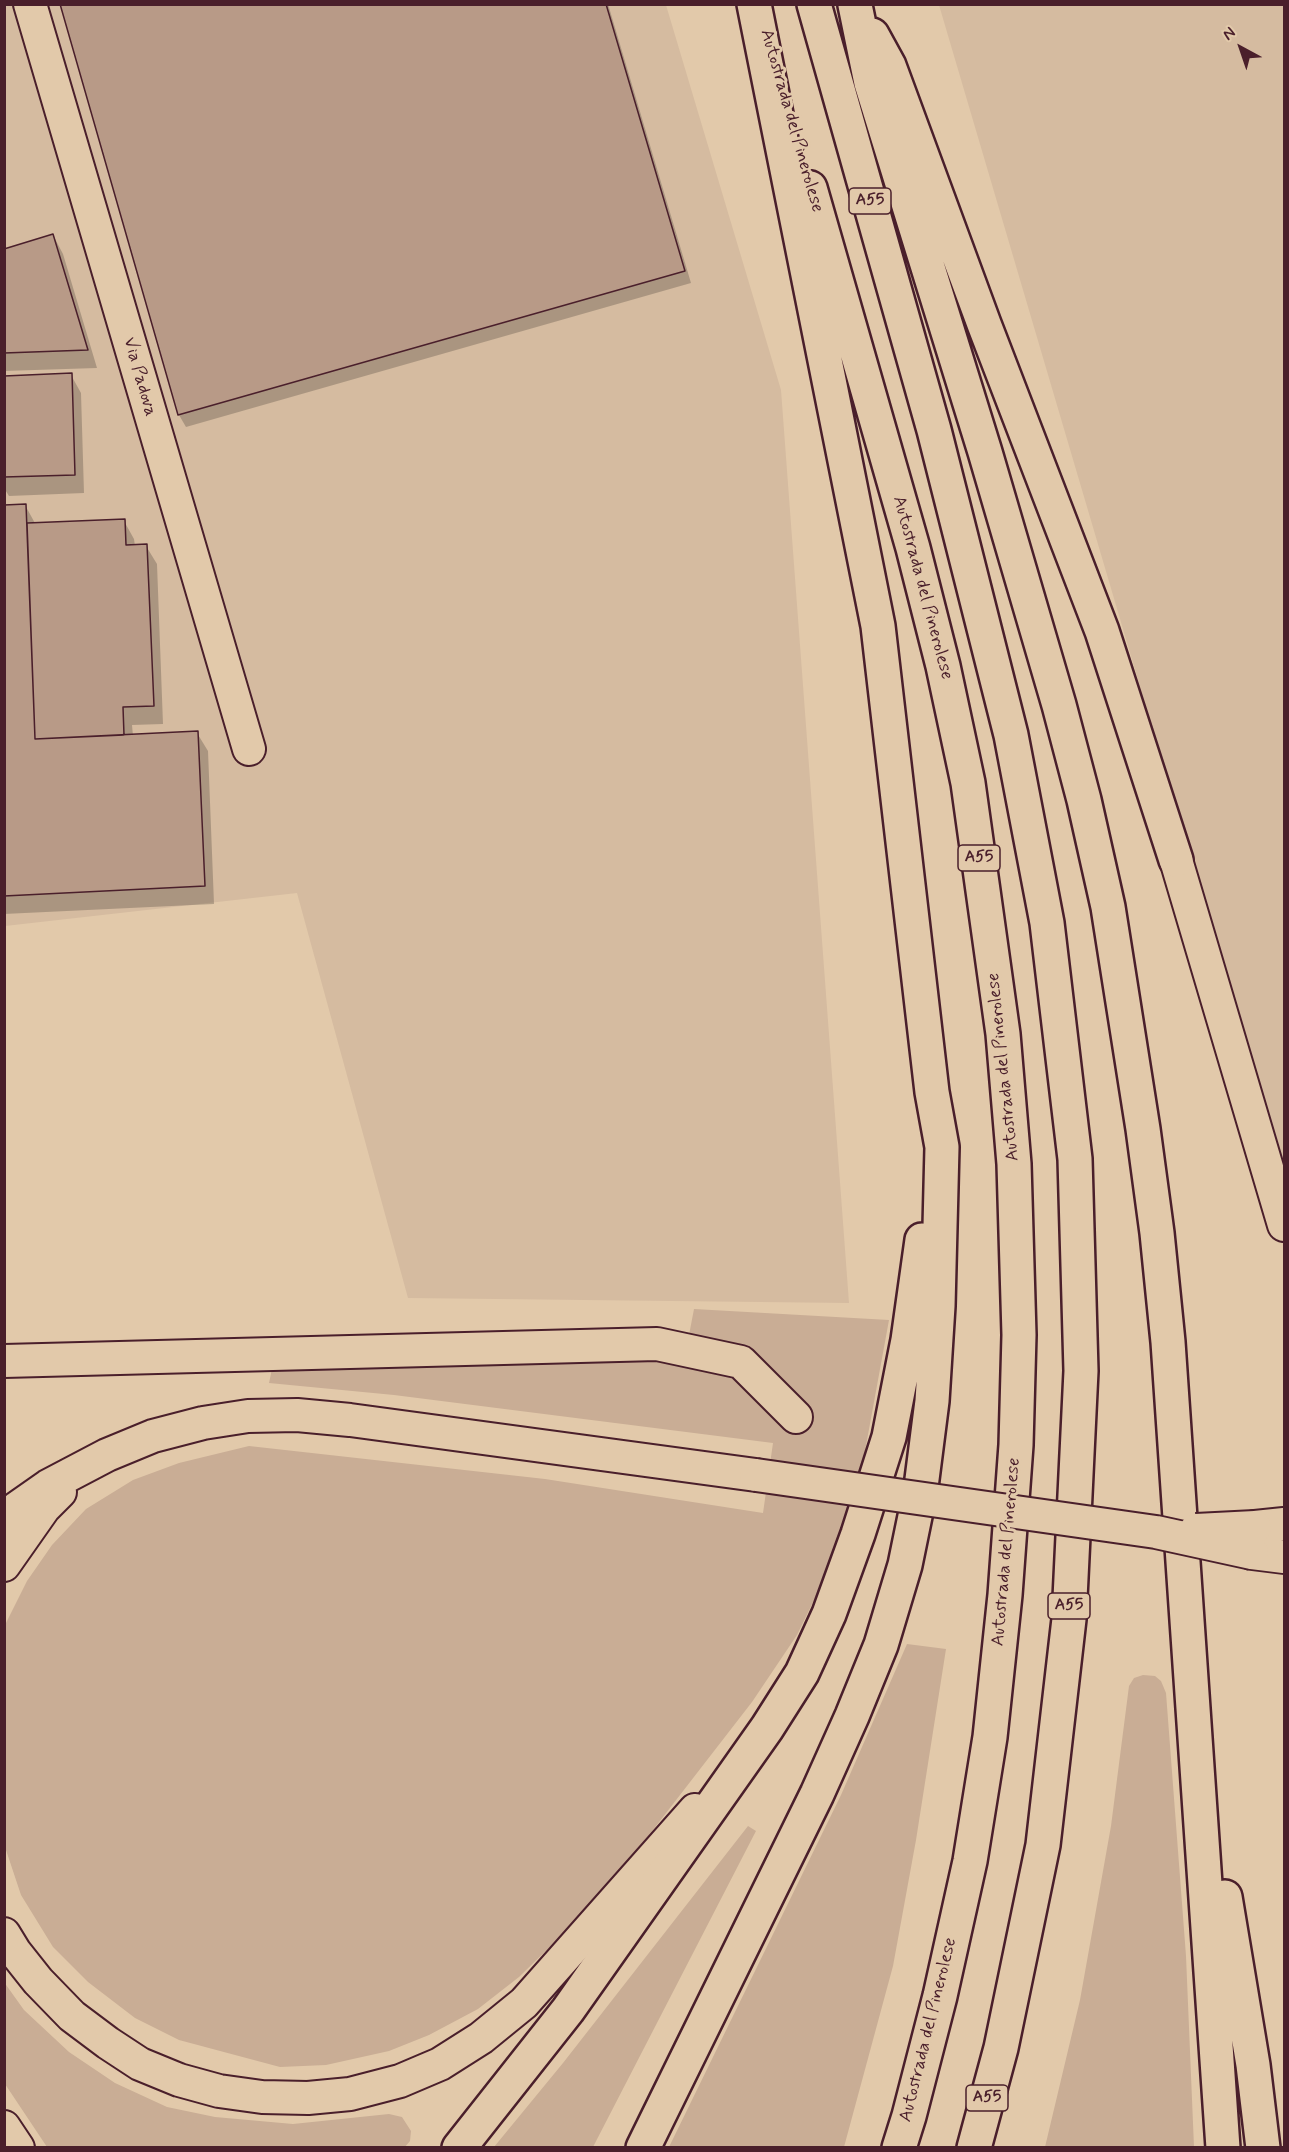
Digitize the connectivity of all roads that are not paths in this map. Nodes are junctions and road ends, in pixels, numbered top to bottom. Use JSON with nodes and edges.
{"nodes":[{"id":1,"x":30,"y":4,"type":"edge"},
{"id":2,"x":756,"y":4,"type":"edge"},
{"id":3,"x":814,"y":4,"type":"edge"},
{"id":4,"x":855,"y":5,"type":"edge"},
{"id":5,"x":249,"y":749,"type":"dead end"},
{"id":6,"x":1176,"y":860,"type":"joint"},
{"id":7,"x":932,"y":1092,"type":"junction"},
{"id":8,"x":1284,"y":1225,"type":"edge"},
{"id":9,"x":4,"y":1361,"type":"edge"},
{"id":10,"x":796,"y":1417,"type":"dead end"},
{"id":11,"x":107,"y":1455,"type":"junction"},
{"id":12,"x":4,"y":1519,"type":"edge"},
{"id":13,"x":1264,"y":1535,"type":"edge"},
{"id":14,"x":1284,"y":1557,"type":"edge"},
{"id":15,"x":4,"y":1565,"type":"edge"},
{"id":16,"x":1195,"y":1718,"type":"junction"},
{"id":17,"x":767,"y":1728,"type":"junction"},
{"id":18,"x":4,"y":1934,"type":"edge"},
{"id":19,"x":4,"y":2127,"type":"edge"},
{"id":20,"x":18,"y":2148,"type":"edge"},
{"id":21,"x":459,"y":2148,"type":"edge"},
{"id":22,"x":643,"y":2148,"type":"edge"},
{"id":23,"x":899,"y":2148,"type":"edge"},
{"id":24,"x":974,"y":2148,"type":"edge"},
{"id":25,"x":1223,"y":2148,"type":"edge"},
{"id":26,"x":1263,"y":2148,"type":"edge"}],
"edges":[{"from":1,"to":5,"type":"street","name":"Via Padova"},
{"from":2,"to":7,"type":"highway"},
{"from":2,"to":23,"type":"highway","name":"Autostrada del Pinerolese","number":"A55"},
{"from":3,"to":24,"type":"highway","number":"A55"},
{"from":4,"to":6,"type":"highway"},
{"from":4,"to":16,"type":"highway"},
{"from":6,"to":8,"type":"street"},
{"from":7,"to":17,"type":"highway"},
{"from":7,"to":22,"type":"highway"},
{"from":9,"to":10,"type":"street"},
{"from":11,"to":12,"type":"street"},
{"from":11,"to":13,"type":"street","bridge":true},
{"from":11,"to":15,"type":"street"},
{"from":13,"to":14,"type":"street"},
{"from":16,"to":25,"type":"highway"},
{"from":16,"to":26,"type":"highway"},
{"from":17,"to":18,"type":"street"},
{"from":17,"to":21,"type":"highway"},
{"from":19,"to":20,"type":"street"}]}
